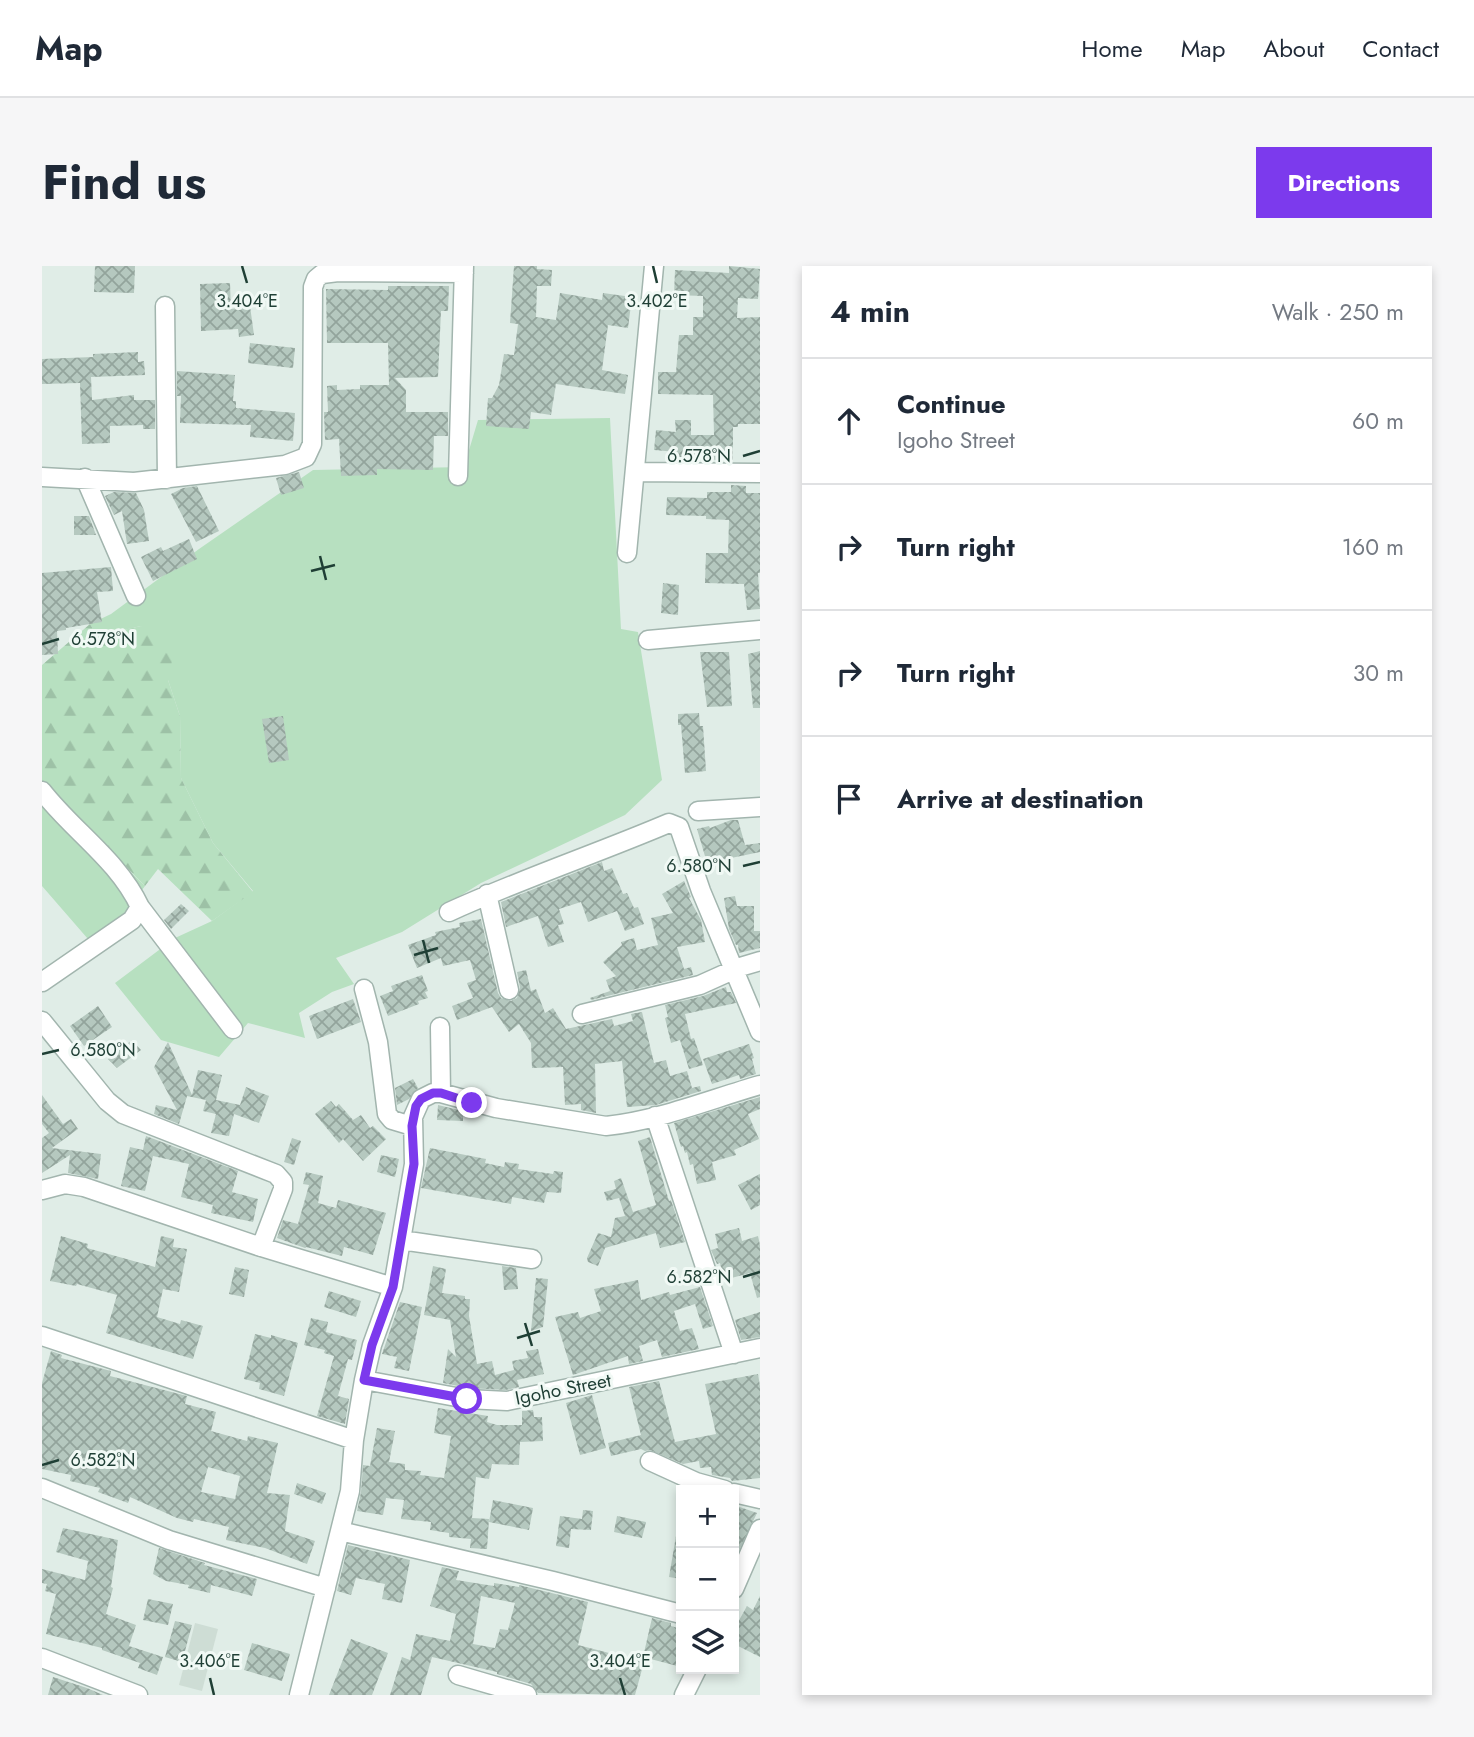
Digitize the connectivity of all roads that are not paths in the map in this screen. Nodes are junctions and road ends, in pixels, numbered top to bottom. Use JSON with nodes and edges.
{"nodes":[{"id":1,"x":654,"y":266,"type":"edge"},
{"id":2,"x":464,"y":270,"type":"edge"},
{"id":3,"x":164,"y":306,"type":"dead end"},
{"id":4,"x":635,"y":472,"type":"junction"},
{"id":5,"x":760,"y":473,"type":"edge"},
{"id":6,"x":458,"y":476,"type":"dead end"},
{"id":7,"x":42,"y":477,"type":"edge"},
{"id":8,"x":85,"y":478,"type":"junction"},
{"id":9,"x":167,"y":479,"type":"junction"},
{"id":10,"x":628,"y":553,"type":"dead end"},
{"id":11,"x":135,"y":596,"type":"dead end"},
{"id":12,"x":760,"y":630,"type":"edge"},
{"id":13,"x":648,"y":639,"type":"dead end"},
{"id":14,"x":42,"y":791,"type":"edge"},
{"id":15,"x":760,"y":807,"type":"edge"},
{"id":16,"x":698,"y":811,"type":"dead end"},
{"id":17,"x":487,"y":894,"type":"junction"},
{"id":18,"x":140,"y":907,"type":"junction"},
{"id":19,"x":449,"y":912,"type":"dead end"},
{"id":20,"x":760,"y":961,"type":"edge"},
{"id":21,"x":735,"y":971,"type":"junction"},
{"id":22,"x":42,"y":982,"type":"edge"},
{"id":23,"x":364,"y":989,"type":"dead end"},
{"id":24,"x":509,"y":990,"type":"dead end"},
{"id":25,"x":582,"y":1014,"type":"dead end"},
{"id":26,"x":42,"y":1021,"type":"edge"},
{"id":27,"x":440,"y":1027,"type":"dead end"},
{"id":28,"x":233,"y":1029,"type":"dead end"},
{"id":29,"x":760,"y":1032,"type":"edge"},
{"id":30,"x":760,"y":1085,"type":"edge"},
{"id":31,"x":441,"y":1093,"type":"junction"},
{"id":32,"x":655,"y":1116,"type":"junction"},
{"id":33,"x":412,"y":1126,"type":"junction"},
{"id":34,"x":42,"y":1190,"type":"edge"},
{"id":35,"x":401,"y":1240,"type":"junction"},
{"id":36,"x":261,"y":1247,"type":"junction"},
{"id":37,"x":532,"y":1259,"type":"dead end"},
{"id":38,"x":393,"y":1287,"type":"junction"},
{"id":39,"x":42,"y":1336,"type":"edge"},
{"id":40,"x":760,"y":1348,"type":"edge"},
{"id":41,"x":734,"y":1354,"type":"junction"},
{"id":42,"x":364,"y":1380,"type":"junction"},
{"id":43,"x":354,"y":1440,"type":"junction"},
{"id":44,"x":650,"y":1461,"type":"dead end"},
{"id":45,"x":707,"y":1485,"type":"edge"},
{"id":46,"x":42,"y":1488,"type":"edge"},
{"id":47,"x":739,"y":1494,"type":"edge"},
{"id":48,"x":760,"y":1499,"type":"edge"},
{"id":49,"x":760,"y":1529,"type":"edge"},
{"id":50,"x":340,"y":1531,"type":"junction"},
{"id":51,"x":739,"y":1577,"type":"edge"},
{"id":52,"x":326,"y":1588,"type":"junction"},
{"id":53,"x":676,"y":1613,"type":"edge"},
{"id":54,"x":42,"y":1658,"type":"edge"},
{"id":55,"x":694,"y":1674,"type":"edge"},
{"id":56,"x":458,"y":1675,"type":"dead end"},
{"id":57,"x":138,"y":1695,"type":"edge"},
{"id":58,"x":299,"y":1695,"type":"edge"},
{"id":59,"x":527,"y":1695,"type":"edge"},
{"id":60,"x":684,"y":1695,"type":"edge"}],
"edges":[{"from":1,"to":4,"type":"street"},
{"from":2,"to":6,"type":"street"},
{"from":2,"to":9,"type":"street"},
{"from":3,"to":9,"type":"street"},
{"from":4,"to":5,"type":"street"},
{"from":4,"to":10,"type":"street"},
{"from":7,"to":8,"type":"street"},
{"from":8,"to":9,"type":"street"},
{"from":8,"to":11,"type":"street"},
{"from":12,"to":13,"type":"street"},
{"from":14,"to":18,"type":"street"},
{"from":15,"to":16,"type":"street"},
{"from":17,"to":19,"type":"street"},
{"from":17,"to":21,"type":"street"},
{"from":17,"to":24,"type":"street"},
{"from":18,"to":22,"type":"street"},
{"from":18,"to":28,"type":"street"},
{"from":20,"to":21,"type":"street"},
{"from":21,"to":25,"type":"street"},
{"from":21,"to":29,"type":"street"},
{"from":23,"to":33,"type":"street"},
{"from":26,"to":36,"type":"street"},
{"from":27,"to":31,"type":"street"},
{"from":30,"to":32,"type":"street"},
{"from":31,"to":32,"type":"street"},
{"from":31,"to":33,"type":"street"},
{"from":32,"to":41,"type":"street"},
{"from":33,"to":35,"type":"street"},
{"from":34,"to":36,"type":"street"},
{"from":35,"to":37,"type":"street"},
{"from":35,"to":38,"type":"street"},
{"from":36,"to":38,"type":"street"},
{"from":38,"to":42,"type":"street"},
{"from":39,"to":43,"type":"street"},
{"from":40,"to":41,"type":"street","name":"Igoho Street"},
{"from":41,"to":42,"type":"street","name":"Igoho Street"},
{"from":42,"to":43,"type":"street"},
{"from":43,"to":50,"type":"street"},
{"from":44,"to":45,"type":"street"},
{"from":46,"to":52,"type":"street"},
{"from":47,"to":48,"type":"street"},
{"from":49,"to":51,"type":"street"},
{"from":50,"to":52,"type":"street"},
{"from":50,"to":53,"type":"street"},
{"from":52,"to":58,"type":"street"},
{"from":54,"to":57,"type":"street"},
{"from":55,"to":60,"type":"street"},
{"from":56,"to":59,"type":"street"}]}
